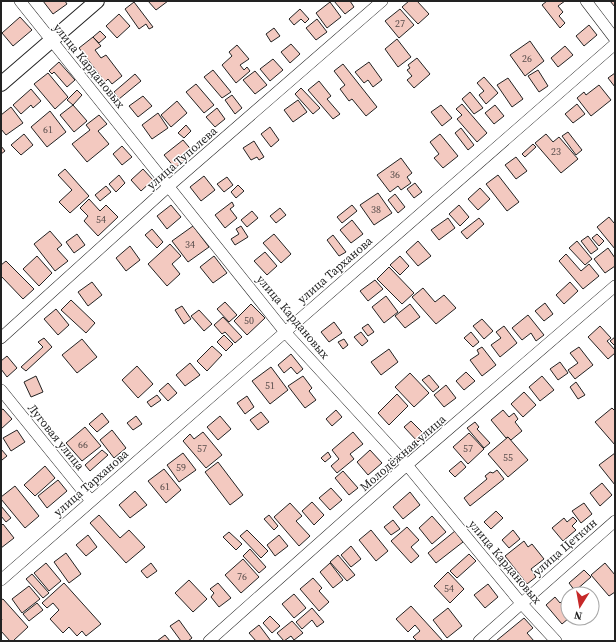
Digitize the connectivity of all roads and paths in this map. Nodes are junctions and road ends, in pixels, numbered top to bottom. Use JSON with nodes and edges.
{"nodes":[{"id":1,"x":20,"y":1,"type":"edge"},
{"id":2,"x":97,"y":1,"type":"edge"},
{"id":3,"x":382,"y":1,"type":"edge"},
{"id":4,"x":586,"y":1,"type":"edge"},
{"id":5,"x":615,"y":39,"type":"edge"},
{"id":6,"x":51,"y":40,"type":"junction"},
{"id":7,"x":615,"y":44,"type":"edge"},
{"id":8,"x":1,"y":84,"type":"edge"},
{"id":9,"x":169,"y":186,"type":"junction"},
{"id":10,"x":615,"y":286,"type":"edge"},
{"id":11,"x":285,"y":332,"type":"junction"},
{"id":12,"x":1,"y":338,"type":"edge"},
{"id":13,"x":1,"y":390,"type":"edge"},
{"id":14,"x":407,"y":465,"type":"junction"},
{"id":15,"x":91,"y":501,"type":"junction"},
{"id":16,"x":615,"y":521,"type":"edge"},
{"id":17,"x":1,"y":580,"type":"edge"},
{"id":18,"x":521,"y":603,"type":"junction"},
{"id":19,"x":209,"y":641,"type":"edge"},
{"id":20,"x":480,"y":641,"type":"edge"},
{"id":21,"x":556,"y":641,"type":"edge"}],
"edges":[{"from":1,"to":6,"type":"street","name":"улица Кардановых"},
{"from":2,"to":6,"type":"street"},
{"from":3,"to":9,"type":"street","name":"улица Туполева"},
{"from":4,"to":5,"type":"street"},
{"from":6,"to":8,"type":"street"},
{"from":6,"to":9,"type":"street","name":"улица Кардановых"},
{"from":7,"to":11,"type":"street","name":"улица Тарханова"},
{"from":9,"to":11,"type":"street","name":"улица Кардановых"},
{"from":9,"to":12,"type":"street","name":"улица Туполева"},
{"from":10,"to":14,"type":"street","name":"Молодёжная улица"},
{"from":11,"to":14,"type":"street","name":"улица Кардановых"},
{"from":11,"to":15,"type":"street","name":"улица Тарханова"},
{"from":13,"to":15,"type":"street","name":"Луговая улица"},
{"from":14,"to":18,"type":"street","name":"улица Кардановых"},
{"from":14,"to":19,"type":"street","name":"Молодёжная улица"},
{"from":15,"to":17,"type":"street","name":"улица Тарханова"},
{"from":16,"to":18,"type":"street","name":"улица Цеткин"},
{"from":18,"to":20,"type":"street","name":"улица Цеткин"},
{"from":18,"to":21,"type":"street","name":"улица Кардановых"}]}
